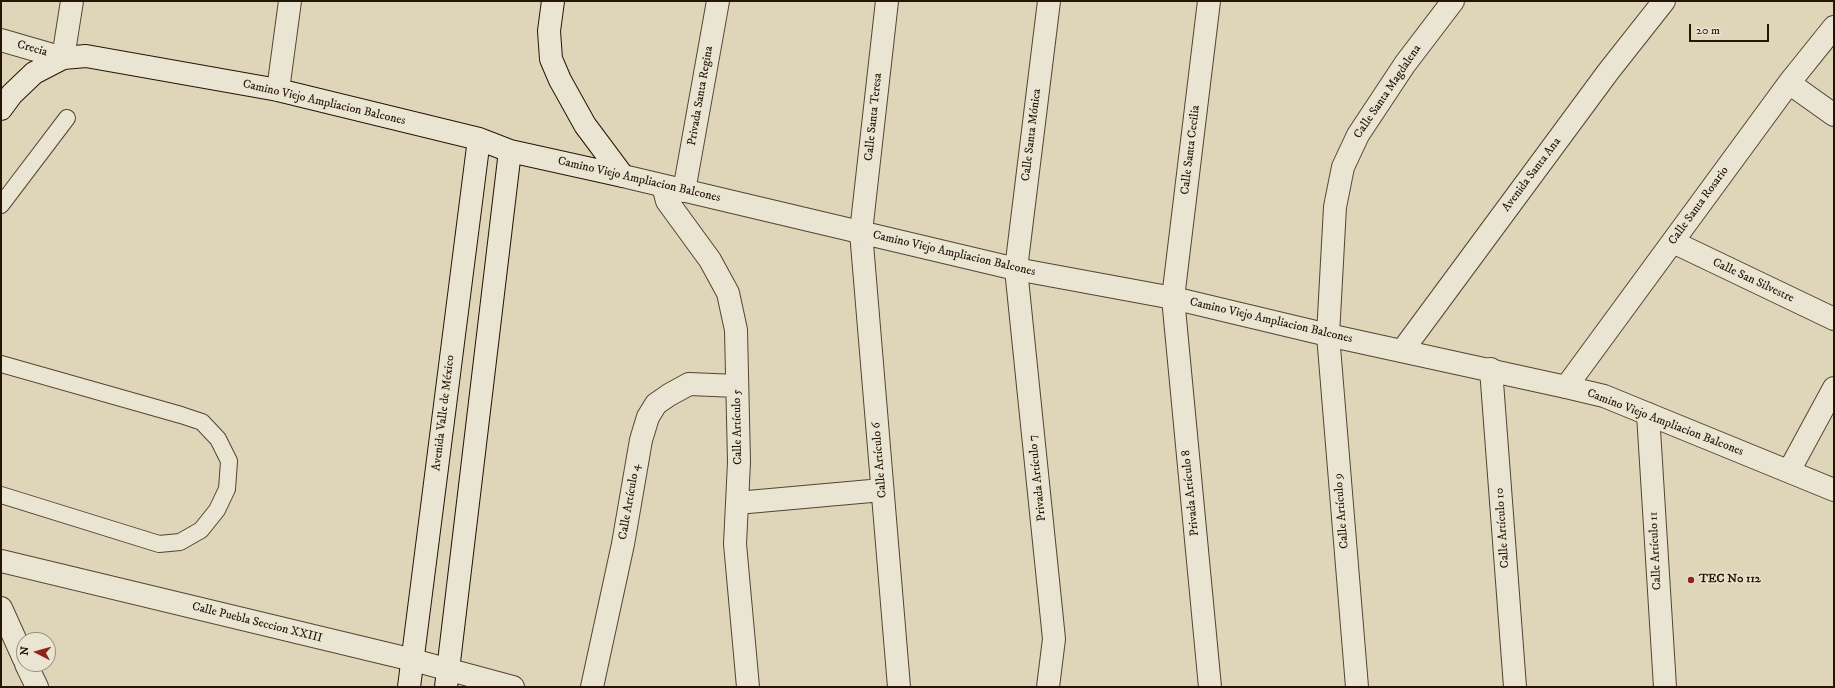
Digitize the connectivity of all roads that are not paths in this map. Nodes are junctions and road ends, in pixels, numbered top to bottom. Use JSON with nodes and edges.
{"nodes":[{"id":1,"x":72,"y":1,"type":"edge"},
{"id":2,"x":290,"y":1,"type":"edge"},
{"id":3,"x":553,"y":1,"type":"edge"},
{"id":4,"x":718,"y":1,"type":"edge"},
{"id":5,"x":887,"y":1,"type":"edge"},
{"id":6,"x":1049,"y":1,"type":"edge"},
{"id":7,"x":1209,"y":1,"type":"edge"},
{"id":8,"x":1453,"y":1,"type":"edge"},
{"id":9,"x":1664,"y":1,"type":"edge"},
{"id":10,"x":1834,"y":27,"type":"edge"},
{"id":11,"x":1,"y":40,"type":"edge"},
{"id":12,"x":63,"y":58,"type":"junction"},
{"id":13,"x":1789,"y":83,"type":"junction"},
{"id":14,"x":278,"y":90,"type":"junction"},
{"id":15,"x":1,"y":109,"type":"edge"},
{"id":16,"x":1834,"y":115,"type":"edge"},
{"id":17,"x":67,"y":118,"type":"dead end"},
{"id":18,"x":479,"y":139,"type":"junction"},
{"id":19,"x":510,"y":151,"type":"junction"},
{"id":20,"x":623,"y":176,"type":"junction"},
{"id":21,"x":663,"y":186,"type":"junction"},
{"id":22,"x":684,"y":191,"type":"junction"},
{"id":23,"x":1,"y":205,"type":"edge"},
{"id":24,"x":861,"y":232,"type":"junction"},
{"id":25,"x":1673,"y":242,"type":"junction"},
{"id":26,"x":1016,"y":269,"type":"junction"},
{"id":27,"x":1172,"y":298,"type":"junction"},
{"id":28,"x":1834,"y":319,"type":"edge"},
{"id":29,"x":1328,"y":335,"type":"junction"},
{"id":30,"x":1402,"y":351,"type":"junction"},
{"id":31,"x":1,"y":364,"type":"edge"},
{"id":32,"x":1490,"y":369,"type":"junction"},
{"id":33,"x":737,"y":386,"type":"junction"},
{"id":34,"x":1566,"y":386,"type":"junction"},
{"id":35,"x":1834,"y":388,"type":"edge"},
{"id":36,"x":1648,"y":414,"type":"junction"},
{"id":37,"x":1789,"y":471,"type":"junction"},
{"id":38,"x":882,"y":490,"type":"junction"},
{"id":39,"x":1834,"y":490,"type":"edge"},
{"id":40,"x":1,"y":495,"type":"edge"},
{"id":41,"x":736,"y":504,"type":"junction"},
{"id":42,"x":1,"y":561,"type":"edge"},
{"id":43,"x":1,"y":608,"type":"edge"},
{"id":44,"x":16,"y":641,"type":"edge"},
{"id":45,"x":413,"y":660,"type":"junction"},
{"id":46,"x":30,"y":672,"type":"edge"},
{"id":47,"x":447,"y":678,"type":"edge"},
{"id":48,"x":37,"y":687,"type":"edge"},
{"id":49,"x":409,"y":687,"type":"edge"},
{"id":50,"x":513,"y":687,"type":"edge"},
{"id":51,"x":592,"y":687,"type":"edge"},
{"id":52,"x":748,"y":687,"type":"edge"},
{"id":53,"x":899,"y":687,"type":"edge"},
{"id":54,"x":1048,"y":687,"type":"edge"},
{"id":55,"x":1210,"y":687,"type":"edge"},
{"id":56,"x":1357,"y":687,"type":"edge"},
{"id":57,"x":1515,"y":687,"type":"edge"},
{"id":58,"x":1665,"y":687,"type":"edge"}],
"edges":[{"from":1,"to":12,"type":"street"},
{"from":2,"to":14,"type":"street"},
{"from":3,"to":20,"type":"street"},
{"from":4,"to":22,"type":"street","name":"Privada Santa Regina"},
{"from":5,"to":24,"type":"street","name":"Calle Santa Teresa"},
{"from":6,"to":26,"type":"street","name":"Calle Santa Mónica"},
{"from":7,"to":27,"type":"street","name":"Calle Santa Cecilia"},
{"from":8,"to":29,"type":"street","name":"Calle Santa Magdalena"},
{"from":9,"to":30,"type":"street","name":"Avenida Santa Ana"},
{"from":10,"to":13,"type":"street","name":"Calle Santa Rosario"},
{"from":11,"to":12,"type":"street","name":"Crecia"},
{"from":12,"to":14,"type":"street","name":"Camino Viejo Ampliacion Balcones"},
{"from":12,"to":15,"type":"street"},
{"from":13,"to":16,"type":"street"},
{"from":13,"to":25,"type":"street","name":"Calle Santa Rosario"},
{"from":14,"to":18,"type":"street","name":"Camino Viejo Ampliacion Balcones"},
{"from":17,"to":23,"type":"lane"},
{"from":18,"to":19,"type":"street","name":"Camino Viejo Ampliacion Balcones"},
{"from":18,"to":45,"type":"street","name":"Avenida Valle de México"},
{"from":19,"to":20,"type":"street","name":"Camino Viejo Ampliacion Balcones"},
{"from":19,"to":47,"type":"street"},
{"from":20,"to":21,"type":"street","name":"Camino Viejo Ampliacion Balcones"},
{"from":21,"to":22,"type":"street","name":"Camino Viejo Ampliacion Balcones"},
{"from":21,"to":33,"type":"street","name":"Calle Artículo 5"},
{"from":22,"to":24,"type":"street","name":"Camino Viejo Ampliacion Balcones"},
{"from":24,"to":26,"type":"street","name":"Camino Viejo Ampliacion Balcones"},
{"from":24,"to":38,"type":"street","name":"Calle Artículo 6"},
{"from":25,"to":28,"type":"street","name":"Calle San Silvestre"},
{"from":25,"to":34,"type":"street","name":"Calle Santa Rosario"},
{"from":26,"to":27,"type":"street","name":"Camino Viejo Ampliacion Balcones"},
{"from":26,"to":54,"type":"street","name":"Privada Artículo 7"},
{"from":27,"to":29,"type":"street","name":"Camino Viejo Ampliacion Balcones"},
{"from":27,"to":55,"type":"street","name":"Privada Artículo 8"},
{"from":29,"to":30,"type":"street","name":"Camino Viejo Ampliacion Balcones"},
{"from":29,"to":56,"type":"street","name":"Calle Artículo 9"},
{"from":30,"to":32,"type":"street","name":"Camino Viejo Ampliacion Balcones"},
{"from":31,"to":40,"type":"lane"},
{"from":32,"to":34,"type":"street","name":"Camino Viejo Ampliacion Balcones"},
{"from":32,"to":57,"type":"street","name":"Calle Artículo 10"},
{"from":33,"to":41,"type":"street","name":"Calle Artículo 5"},
{"from":33,"to":51,"type":"street","name":"Calle Artículo 4"},
{"from":34,"to":36,"type":"street","name":"Camino Viejo Ampliacion Balcones"},
{"from":35,"to":37,"type":"street"},
{"from":36,"to":37,"type":"street","name":"Camino Viejo Ampliacion Balcones"},
{"from":36,"to":58,"type":"street","name":"Calle Artículo 11"},
{"from":37,"to":39,"type":"street","name":"Camino Viejo Ampliacion Balcones"},
{"from":38,"to":41,"type":"street"},
{"from":38,"to":53,"type":"street","name":"Calle Artículo 6"},
{"from":41,"to":52,"type":"street","name":"Calle Artículo 5"},
{"from":42,"to":45,"type":"street","name":"Calle Puebla Seccion XXIII"},
{"from":43,"to":44,"type":"street"},
{"from":45,"to":47,"type":"street","name":"Calle Puebla Seccion XXIII"},
{"from":45,"to":49,"type":"street","name":"Avenida Valle de México"},
{"from":46,"to":48,"type":"street"},
{"from":47,"to":50,"type":"street","name":"Calle Puebla Seccion XXIII"}]}
